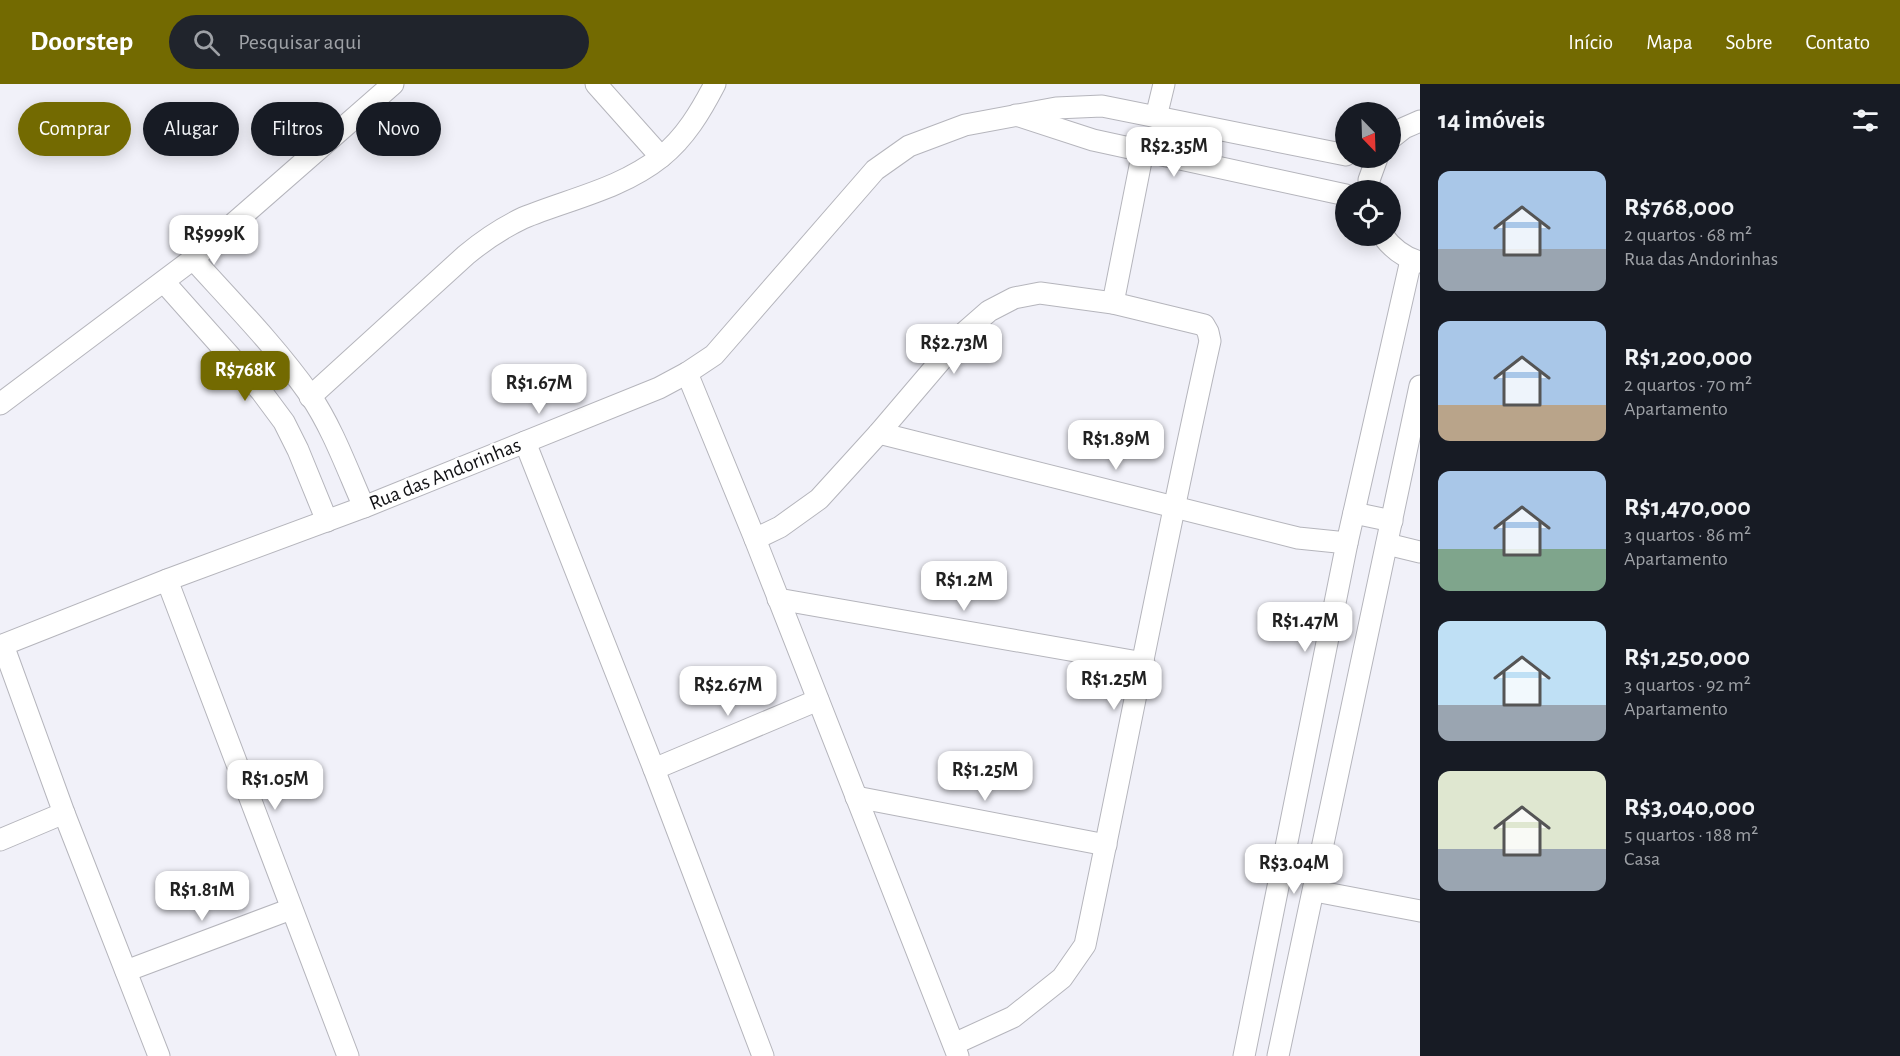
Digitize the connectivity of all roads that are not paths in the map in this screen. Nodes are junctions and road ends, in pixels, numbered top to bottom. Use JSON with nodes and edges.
{"nodes":[{"id":1,"x":393,"y":84,"type":"edge"},
{"id":2,"x":596,"y":84,"type":"edge"},
{"id":3,"x":715,"y":84,"type":"edge"},
{"id":4,"x":1164,"y":84,"type":"edge"},
{"id":5,"x":1015,"y":115,"type":"junction"},
{"id":6,"x":1156,"y":117,"type":"junction"},
{"id":7,"x":1420,"y":121,"type":"edge"},
{"id":8,"x":1401,"y":131,"type":"edge"},
{"id":9,"x":1143,"y":151,"type":"junction"},
{"id":10,"x":1335,"y":153,"type":"edge"},
{"id":11,"x":661,"y":157,"type":"junction"},
{"id":12,"x":1335,"y":193,"type":"edge"},
{"id":13,"x":1392,"y":246,"type":"edge"},
{"id":14,"x":194,"y":259,"type":"junction"},
{"id":15,"x":1416,"y":261,"type":"edge"},
{"id":16,"x":164,"y":282,"type":"junction"},
{"id":17,"x":1113,"y":303,"type":"junction"},
{"id":18,"x":687,"y":373,"type":"junction"},
{"id":19,"x":1420,"y":386,"type":"edge"},
{"id":20,"x":310,"y":396,"type":"junction"},
{"id":21,"x":0,"y":404,"type":"edge"},
{"id":22,"x":879,"y":434,"type":"junction"},
{"id":23,"x":525,"y":442,"type":"junction"},
{"id":24,"x":1173,"y":506,"type":"junction"},
{"id":25,"x":364,"y":507,"type":"junction"},
{"id":26,"x":1354,"y":513,"type":"junction"},
{"id":27,"x":327,"y":521,"type":"junction"},
{"id":28,"x":1392,"y":521,"type":"junction"},
{"id":29,"x":755,"y":539,"type":"junction"},
{"id":30,"x":1347,"y":543,"type":"junction"},
{"id":31,"x":1387,"y":544,"type":"junction"},
{"id":32,"x":1420,"y":552,"type":"edge"},
{"id":33,"x":167,"y":580,"type":"junction"},
{"id":34,"x":778,"y":599,"type":"junction"},
{"id":35,"x":1,"y":646,"type":"edge"},
{"id":36,"x":1144,"y":663,"type":"junction"},
{"id":37,"x":818,"y":700,"type":"junction"},
{"id":38,"x":654,"y":769,"type":"junction"},
{"id":39,"x":856,"y":796,"type":"junction"},
{"id":40,"x":64,"y":813,"type":"junction"},
{"id":41,"x":0,"y":840,"type":"edge"},
{"id":42,"x":1106,"y":845,"type":"junction"},
{"id":43,"x":1315,"y":891,"type":"junction"},
{"id":44,"x":291,"y":909,"type":"junction"},
{"id":45,"x":1273,"y":911,"type":"junction"},
{"id":46,"x":1420,"y":911,"type":"edge"},
{"id":47,"x":1308,"y":917,"type":"junction"},
{"id":48,"x":126,"y":971,"type":"junction"},
{"id":49,"x":956,"y":1050,"type":"edge"},
{"id":50,"x":159,"y":1056,"type":"edge"},
{"id":51,"x":348,"y":1056,"type":"edge"},
{"id":52,"x":763,"y":1056,"type":"edge"},
{"id":53,"x":1244,"y":1056,"type":"edge"},
{"id":54,"x":1278,"y":1056,"type":"edge"}],
"edges":[{"from":1,"to":14,"type":"street"},
{"from":2,"to":11,"type":"street"},
{"from":3,"to":11,"type":"street"},
{"from":4,"to":6,"type":"street"},
{"from":5,"to":6,"type":"street","name":"Rua das Andorinhas"},
{"from":5,"to":9,"type":"street","name":"Rua das Andorinhas"},
{"from":5,"to":18,"type":"street","name":"Rua das Andorinhas"},
{"from":6,"to":10,"type":"street","name":"Rua das Andorinhas"},
{"from":7,"to":8,"type":"street"},
{"from":9,"to":12,"type":"street","name":"Rua das Andorinhas"},
{"from":9,"to":17,"type":"street"},
{"from":11,"to":20,"type":"street"},
{"from":13,"to":15,"type":"street"},
{"from":14,"to":16,"type":"street"},
{"from":14,"to":20,"type":"street"},
{"from":15,"to":26,"type":"street"},
{"from":16,"to":21,"type":"street"},
{"from":16,"to":27,"type":"street"},
{"from":17,"to":22,"type":"street"},
{"from":17,"to":24,"type":"street"},
{"from":18,"to":23,"type":"street","name":"Rua das Andorinhas"},
{"from":18,"to":29,"type":"street"},
{"from":19,"to":28,"type":"street"},
{"from":20,"to":25,"type":"street"},
{"from":22,"to":24,"type":"street"},
{"from":22,"to":29,"type":"street"},
{"from":23,"to":25,"type":"street","name":"Rua das Andorinhas"},
{"from":23,"to":38,"type":"street"},
{"from":24,"to":30,"type":"street"},
{"from":24,"to":36,"type":"street"},
{"from":25,"to":27,"type":"street","name":"Rua das Andorinhas"},
{"from":26,"to":28,"type":"street"},
{"from":26,"to":30,"type":"street"},
{"from":27,"to":33,"type":"street","name":"Rua das Andorinhas"},
{"from":28,"to":31,"type":"street"},
{"from":29,"to":34,"type":"street"},
{"from":30,"to":45,"type":"street"},
{"from":31,"to":32,"type":"street"},
{"from":31,"to":43,"type":"street"},
{"from":33,"to":35,"type":"street","name":"Rua das Andorinhas"},
{"from":33,"to":44,"type":"street"},
{"from":34,"to":36,"type":"street"},
{"from":34,"to":37,"type":"street"},
{"from":35,"to":40,"type":"street"},
{"from":36,"to":42,"type":"street"},
{"from":37,"to":38,"type":"street"},
{"from":37,"to":39,"type":"street"},
{"from":38,"to":52,"type":"street"},
{"from":39,"to":42,"type":"street"},
{"from":39,"to":49,"type":"street"},
{"from":40,"to":41,"type":"street"},
{"from":40,"to":48,"type":"street"},
{"from":42,"to":49,"type":"street"},
{"from":43,"to":46,"type":"street"},
{"from":43,"to":47,"type":"street"},
{"from":44,"to":48,"type":"street"},
{"from":44,"to":51,"type":"street"},
{"from":45,"to":47,"type":"street"},
{"from":45,"to":53,"type":"street"},
{"from":47,"to":54,"type":"street"},
{"from":48,"to":50,"type":"street"}]}
